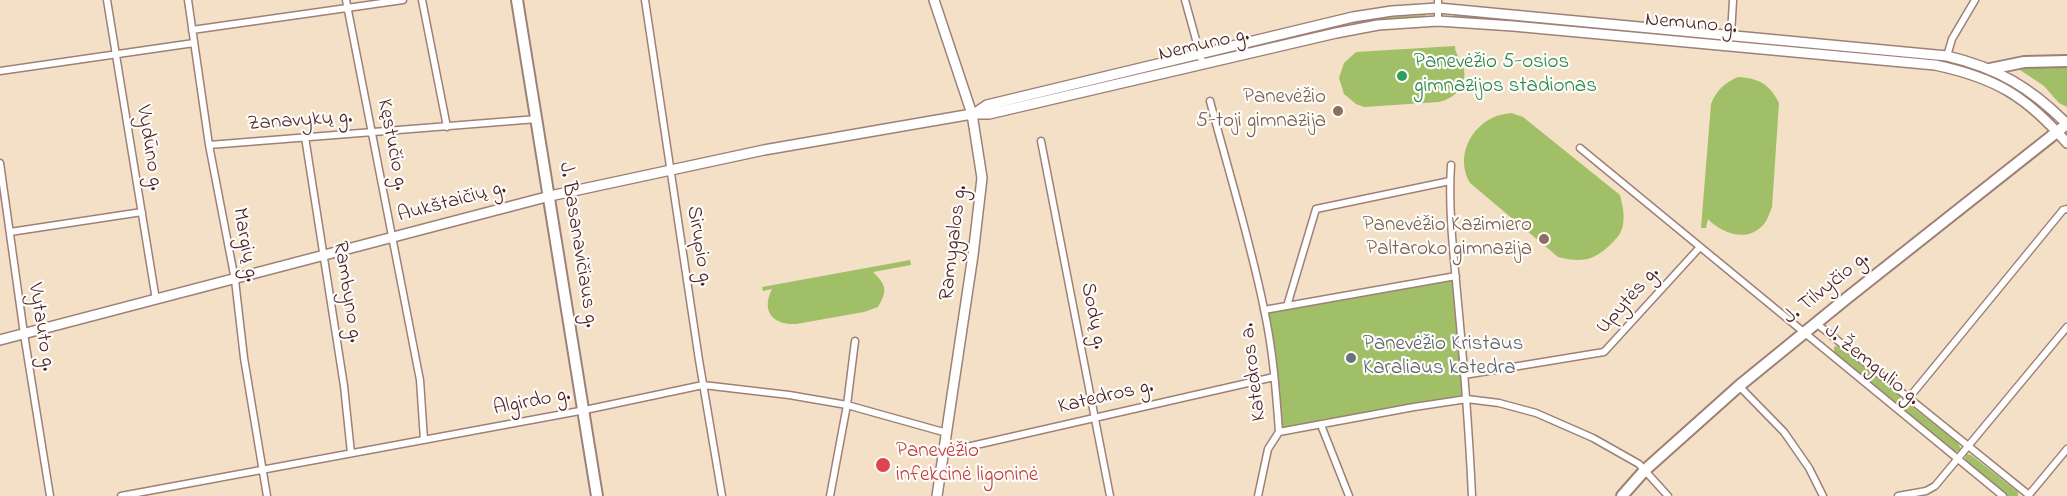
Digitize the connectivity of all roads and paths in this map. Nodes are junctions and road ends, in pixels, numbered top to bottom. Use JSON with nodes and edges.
{"nodes":[{"id":1,"x":107,"y":0,"type":"edge"},
{"id":2,"x":188,"y":0,"type":"edge"},
{"id":3,"x":346,"y":0,"type":"edge"},
{"id":4,"x":404,"y":0,"type":"edge"},
{"id":5,"x":422,"y":0,"type":"edge"},
{"id":6,"x":517,"y":0,"type":"edge"},
{"id":7,"x":645,"y":0,"type":"edge"},
{"id":8,"x":934,"y":0,"type":"edge"},
{"id":9,"x":1185,"y":0,"type":"edge"},
{"id":10,"x":1733,"y":0,"type":"edge"},
{"id":11,"x":1975,"y":0,"type":"edge"},
{"id":12,"x":1438,"y":4,"type":"edge"},
{"id":13,"x":347,"y":8,"type":"junction"},
{"id":14,"x":1438,"y":21,"type":"junction"},
{"id":15,"x":192,"y":30,"type":"junction"},
{"id":16,"x":1731,"y":35,"type":"junction"},
{"id":17,"x":194,"y":43,"type":"junction"},
{"id":18,"x":116,"y":54,"type":"junction"},
{"id":19,"x":1200,"y":54,"type":"junction"},
{"id":20,"x":1947,"y":56,"type":"junction"},
{"id":21,"x":2067,"y":61,"type":"edge"},
{"id":22,"x":1203,"y":65,"type":"junction"},
{"id":23,"x":1990,"y":69,"type":"junction"},
{"id":24,"x":0,"y":71,"type":"edge"},
{"id":25,"x":1210,"y":100,"type":"dead end"},
{"id":26,"x":972,"y":114,"type":"junction"},
{"id":27,"x":537,"y":119,"type":"junction"},
{"id":28,"x":917,"y":124,"type":"joint"},
{"id":29,"x":2067,"y":124,"type":"edge"},
{"id":30,"x":447,"y":127,"type":"junction"},
{"id":31,"x":2058,"y":132,"type":"junction"},
{"id":32,"x":371,"y":133,"type":"junction"},
{"id":33,"x":304,"y":137,"type":"junction"},
{"id":34,"x":1041,"y":141,"type":"dead end"},
{"id":35,"x":2067,"y":143,"type":"edge"},
{"id":36,"x":209,"y":145,"type":"junction"},
{"id":37,"x":1580,"y":148,"type":"dead end"},
{"id":38,"x":0,"y":163,"type":"edge"},
{"id":39,"x":1451,"y":165,"type":"dead end"},
{"id":40,"x":670,"y":169,"type":"junction"},
{"id":41,"x":1450,"y":181,"type":"junction"},
{"id":42,"x":550,"y":196,"type":"junction"},
{"id":43,"x":2067,"y":209,"type":"edge"},
{"id":44,"x":142,"y":212,"type":"junction"},
{"id":45,"x":10,"y":232,"type":"junction"},
{"id":46,"x":392,"y":237,"type":"junction"},
{"id":47,"x":1700,"y":247,"type":"junction"},
{"id":48,"x":323,"y":256,"type":"junction"},
{"id":49,"x":1456,"y":276,"type":"junction"},
{"id":50,"x":235,"y":280,"type":"junction"},
{"id":51,"x":156,"y":300,"type":"junction"},
{"id":52,"x":1287,"y":306,"type":"junction"},
{"id":53,"x":1264,"y":310,"type":"junction"},
{"id":54,"x":1816,"y":323,"type":"junction"},
{"id":55,"x":2067,"y":327,"type":"edge"},
{"id":56,"x":1803,"y":333,"type":"junction"},
{"id":57,"x":24,"y":334,"type":"junction"},
{"id":58,"x":0,"y":340,"type":"edge"},
{"id":59,"x":855,"y":341,"type":"dead end"},
{"id":60,"x":1464,"y":375,"type":"junction"},
{"id":61,"x":1274,"y":377,"type":"junction"},
{"id":62,"x":703,"y":384,"type":"junction"},
{"id":63,"x":1738,"y":386,"type":"junction"},
{"id":64,"x":1908,"y":398,"type":"junction"},
{"id":65,"x":1467,"y":399,"type":"junction"},
{"id":66,"x":847,"y":405,"type":"junction"},
{"id":67,"x":585,"y":410,"type":"junction"},
{"id":68,"x":1899,"y":410,"type":"junction"},
{"id":69,"x":1095,"y":417,"type":"junction"},
{"id":70,"x":1321,"y":424,"type":"junction"},
{"id":71,"x":1279,"y":432,"type":"junction"},
{"id":72,"x":947,"y":433,"type":"junction"},
{"id":73,"x":424,"y":440,"type":"junction"},
{"id":74,"x":1968,"y":447,"type":"junction"},
{"id":75,"x":945,"y":448,"type":"junction"},
{"id":76,"x":2067,"y":451,"type":"edge"},
{"id":77,"x":351,"y":453,"type":"junction"},
{"id":78,"x":1957,"y":460,"type":"junction"},
{"id":79,"x":263,"y":470,"type":"junction"},
{"id":80,"x":1645,"y":470,"type":"junction"},
{"id":81,"x":50,"y":496,"type":"edge"},
{"id":82,"x":121,"y":496,"type":"edge"},
{"id":83,"x":267,"y":496,"type":"edge"},
{"id":84,"x":597,"y":496,"type":"edge"},
{"id":85,"x":722,"y":496,"type":"edge"},
{"id":86,"x":830,"y":496,"type":"edge"},
{"id":87,"x":937,"y":496,"type":"edge"},
{"id":88,"x":1110,"y":496,"type":"edge"},
{"id":89,"x":1258,"y":496,"type":"edge"},
{"id":90,"x":1349,"y":496,"type":"edge"},
{"id":91,"x":1472,"y":496,"type":"edge"},
{"id":92,"x":1622,"y":496,"type":"edge"},
{"id":93,"x":1668,"y":496,"type":"edge"},
{"id":94,"x":1822,"y":496,"type":"edge"},
{"id":95,"x":1898,"y":496,"type":"edge"},
{"id":96,"x":2003,"y":496,"type":"edge"},
{"id":97,"x":2029,"y":496,"type":"edge"}],
"edges":[{"from":1,"to":18,"type":"street","name":"Vydūno g."},
{"from":2,"to":15,"type":"street","name":"Margių g."},
{"from":3,"to":13,"type":"street","name":"Kęstučio g."},
{"from":4,"to":13,"type":"street"},
{"from":5,"to":30,"type":"street"},
{"from":6,"to":27,"type":"main road","name":"J. Basanavičiaus g."},
{"from":7,"to":40,"type":"street","name":"Sirupio g."},
{"from":8,"to":26,"type":"main road","name":"Ramygalos g."},
{"from":9,"to":19,"type":"street"},
{"from":10,"to":16,"type":"street"},
{"from":11,"to":20,"type":"street"},
{"from":12,"to":14,"type":"street"},
{"from":12,"to":16,"type":"main road","name":"Nemuno g."},
{"from":12,"to":19,"type":"main road","name":"Nemuno g."},
{"from":13,"to":15,"type":"street"},
{"from":13,"to":32,"type":"street","name":"Kęstučio g."},
{"from":14,"to":22,"type":"main road","name":"Nemuno g."},
{"from":14,"to":31,"type":"main road","name":"Nemuno g."},
{"from":15,"to":17,"type":"street","name":"Margių g."},
{"from":16,"to":20,"type":"main road","name":"Nemuno g."},
{"from":17,"to":18,"type":"street"},
{"from":17,"to":36,"type":"street","name":"Margių g."},
{"from":18,"to":24,"type":"street"},
{"from":18,"to":44,"type":"street","name":"Vydūno g."},
{"from":19,"to":22,"type":"street"},
{"from":19,"to":26,"type":"main road","name":"Nemuno g."},
{"from":20,"to":23,"type":"main road","name":"Nemuno g."},
{"from":21,"to":23,"type":"main road"},
{"from":22,"to":26,"type":"main road","name":"Nemuno g."},
{"from":23,"to":29,"type":"main road","name":"Nemuno g."},
{"from":25,"to":53,"type":"street"},
{"from":26,"to":28,"type":"main road","name":"Nemuno g."},
{"from":26,"to":72,"type":"main road","name":"Ramygalos g."},
{"from":27,"to":30,"type":"street","name":"Zanavykų g."},
{"from":27,"to":42,"type":"main road","name":"J. Basanavičiaus g."},
{"from":28,"to":40,"type":"main road","name":"Aukštaičių g."},
{"from":29,"to":31,"type":"main road","name":"J. Tilvyčio g."},
{"from":30,"to":32,"type":"street","name":"Zanavykų g."},
{"from":31,"to":35,"type":"main road","name":"Nemuno g."},
{"from":31,"to":54,"type":"main road","name":"J. Tilvyčio g."},
{"from":32,"to":33,"type":"street","name":"Zanavykų g."},
{"from":32,"to":46,"type":"street","name":"Kęstučio g."},
{"from":33,"to":36,"type":"street","name":"Zanavykų g."},
{"from":33,"to":48,"type":"street","name":"Rambyno g."},
{"from":34,"to":69,"type":"street","name":"Sodų g."},
{"from":36,"to":50,"type":"street","name":"Margių g."},
{"from":37,"to":47,"type":"street","name":"J. Žemgulio g."},
{"from":38,"to":45,"type":"street","name":"Vytauto g."},
{"from":39,"to":41,"type":"street"},
{"from":40,"to":42,"type":"main road","name":"Aukštaičių g."},
{"from":40,"to":62,"type":"street","name":"Sirupio g."},
{"from":41,"to":49,"type":"street"},
{"from":41,"to":52,"type":"street"},
{"from":42,"to":46,"type":"main road","name":"Aukštaičių g."},
{"from":42,"to":67,"type":"main road","name":"J. Basanavičiaus g."},
{"from":43,"to":64,"type":"street"},
{"from":44,"to":45,"type":"street"},
{"from":44,"to":51,"type":"street","name":"Vydūno g."},
{"from":45,"to":57,"type":"street","name":"Vytauto g."},
{"from":46,"to":48,"type":"main road","name":"Aukštaičių g."},
{"from":46,"to":73,"type":"street","name":"Kęstučio g."},
{"from":47,"to":56,"type":"street","name":"J. Žemgulio g."},
{"from":47,"to":60,"type":"street","name":"Upytės g."},
{"from":48,"to":50,"type":"main road","name":"Aukštaičių g."},
{"from":48,"to":77,"type":"street","name":"Rambyno g."},
{"from":49,"to":52,"type":"street","name":"Katedros a."},
{"from":49,"to":60,"type":"street"},
{"from":50,"to":51,"type":"main road","name":"Aukštaičių g."},
{"from":50,"to":79,"type":"street","name":"Margių g."},
{"from":51,"to":57,"type":"main road","name":"Aukštaičių g."},
{"from":52,"to":53,"type":"street","name":"Katedros a."},
{"from":53,"to":61,"type":"street","name":"Katedros a."},
{"from":54,"to":56,"type":"main road","name":"J. Tilvyčio g."},
{"from":54,"to":64,"type":"street","name":"J. Žemgulio g."},
{"from":55,"to":74,"type":"street"},
{"from":56,"to":63,"type":"main road","name":"J. Tilvyčio g."},
{"from":56,"to":68,"type":"street","name":"J. Žemgulio g."},
{"from":57,"to":58,"type":"main road","name":"Aukštaičių g."},
{"from":57,"to":81,"type":"street","name":"Vytauto g."},
{"from":59,"to":66,"type":"street"},
{"from":60,"to":65,"type":"street"},
{"from":61,"to":69,"type":"street","name":"Katedros g."},
{"from":61,"to":71,"type":"street","name":"Katedros a."},
{"from":62,"to":66,"type":"street","name":"Algirdo g."},
{"from":62,"to":67,"type":"street","name":"Algirdo g."},
{"from":62,"to":85,"type":"street","name":"Sirupio g."},
{"from":63,"to":80,"type":"main road","name":"J. Tilvyčio g."},
{"from":63,"to":94,"type":"street"},
{"from":64,"to":68,"type":"street"},
{"from":64,"to":74,"type":"street","name":"J. Žemgulio g."},
{"from":65,"to":70,"type":"street","name":"Katedros a."},
{"from":65,"to":80,"type":"street","name":"Katedros a."},
{"from":65,"to":91,"type":"street"},
{"from":66,"to":72,"type":"street","name":"Algirdo g."},
{"from":66,"to":86,"type":"street"},
{"from":67,"to":73,"type":"street","name":"Algirdo g."},
{"from":67,"to":84,"type":"main road","name":"J. Basanavičiaus g."},
{"from":68,"to":78,"type":"street","name":"J. Žemgulio g."},
{"from":69,"to":75,"type":"street","name":"Katedros g."},
{"from":69,"to":88,"type":"street","name":"Sodų g."},
{"from":70,"to":71,"type":"street","name":"Katedros a."},
{"from":70,"to":90,"type":"street"},
{"from":71,"to":89,"type":"street"},
{"from":72,"to":75,"type":"main road","name":"Ramygalos g."},
{"from":73,"to":77,"type":"street","name":"Algirdo g."},
{"from":74,"to":78,"type":"street"},
{"from":74,"to":97,"type":"street","name":"J. Žemgulio g."},
{"from":75,"to":87,"type":"main road","name":"Ramygalos g."},
{"from":76,"to":97,"type":"street"},
{"from":77,"to":79,"type":"street","name":"Algirdo g."},
{"from":78,"to":95,"type":"street"},
{"from":78,"to":96,"type":"street","name":"J. Žemgulio g."},
{"from":79,"to":82,"type":"street","name":"Algirdo g."},
{"from":79,"to":83,"type":"street","name":"Margių g."},
{"from":80,"to":92,"type":"main road","name":"J. Tilvyčio g."},
{"from":80,"to":93,"type":"street","name":"Katedros a."}]}
